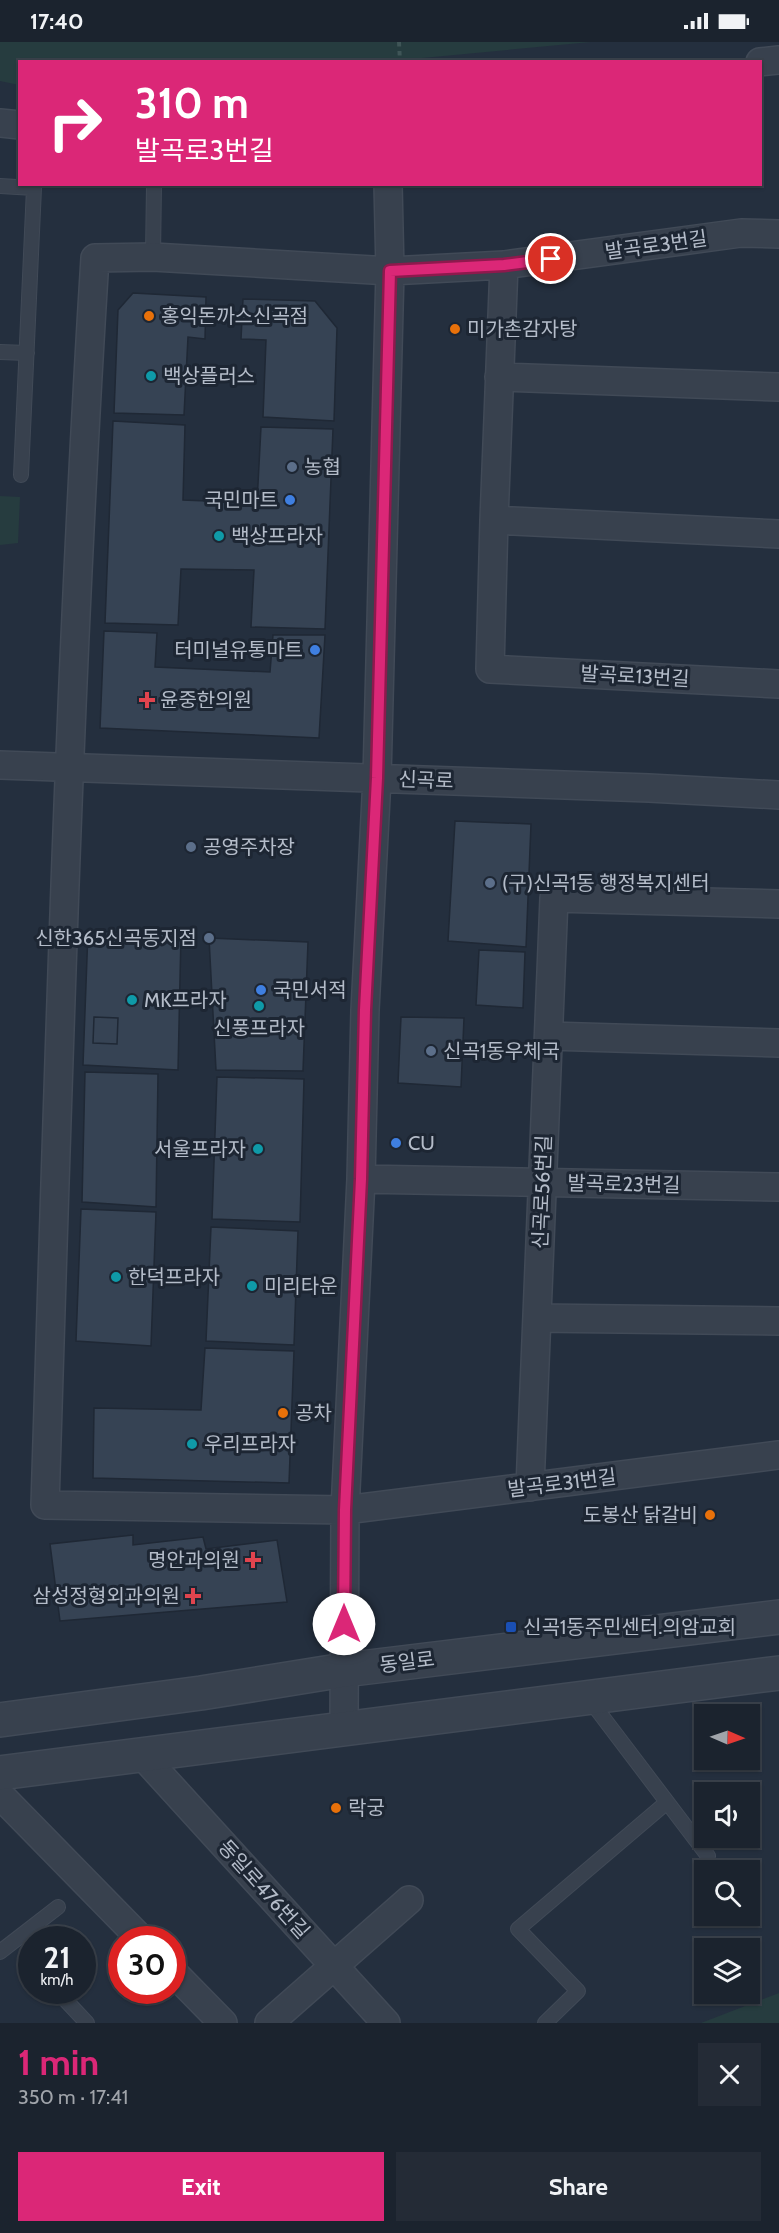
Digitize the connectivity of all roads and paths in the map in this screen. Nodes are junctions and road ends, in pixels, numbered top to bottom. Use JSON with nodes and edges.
{"nodes":[{"id":1,"x":399,"y":42,"type":"edge"},
{"id":2,"x":400,"y":60,"type":"edge"},
{"id":3,"x":779,"y":60,"type":"edge"},
{"id":4,"x":762,"y":62,"type":"edge"},
{"id":5,"x":0,"y":123,"type":"edge"},
{"id":6,"x":18,"y":126,"type":"edge"},
{"id":7,"x":0,"y":186,"type":"edge"},
{"id":8,"x":154,"y":186,"type":"edge"},
{"id":9,"x":388,"y":186,"type":"edge"},
{"id":10,"x":779,"y":234,"type":"edge"},
{"id":11,"x":153,"y":256,"type":"junction"},
{"id":12,"x":504,"y":265,"type":"junction"},
{"id":13,"x":390,"y":271,"type":"junction"},
{"id":14,"x":0,"y":352,"type":"edge"},
{"id":15,"x":27,"y":353,"type":"junction"},
{"id":16,"x":499,"y":377,"type":"junction"},
{"id":17,"x":779,"y":387,"type":"edge"},
{"id":18,"x":21,"y":475,"type":"dead end"},
{"id":19,"x":494,"y":520,"type":"junction"},
{"id":20,"x":779,"y":534,"type":"edge"},
{"id":21,"x":779,"y":684,"type":"edge"},
{"id":22,"x":0,"y":765,"type":"edge"},
{"id":23,"x":68,"y":768,"type":"junction"},
{"id":24,"x":377,"y":778,"type":"junction"},
{"id":25,"x":779,"y":795,"type":"edge"},
{"id":26,"x":779,"y":904,"type":"edge"},
{"id":27,"x":549,"y":1036,"type":"junction"},
{"id":28,"x":779,"y":1043,"type":"edge"},
{"id":29,"x":361,"y":1179,"type":"junction"},
{"id":30,"x":543,"y":1183,"type":"junction"},
{"id":31,"x":779,"y":1187,"type":"edge"},
{"id":32,"x":537,"y":1318,"type":"junction"},
{"id":33,"x":779,"y":1321,"type":"edge"},
{"id":34,"x":779,"y":1455,"type":"edge"},
{"id":35,"x":530,"y":1487,"type":"junction"},
{"id":36,"x":345,"y":1510,"type":"junction"},
{"id":37,"x":779,"y":1617,"type":"edge"},
{"id":38,"x":344,"y":1670,"type":"junction"},
{"id":39,"x":779,"y":1673,"type":"edge"},
{"id":40,"x":588,"y":1697,"type":"junction"},
{"id":41,"x":0,"y":1720,"type":"edge"},
{"id":42,"x":344,"y":1729,"type":"junction"},
{"id":43,"x":142,"y":1755,"type":"junction"},
{"id":44,"x":0,"y":1773,"type":"edge"},
{"id":45,"x":0,"y":1795,"type":"edge"},
{"id":46,"x":666,"y":1803,"type":"junction"},
{"id":47,"x":708,"y":1856,"type":"dead end"},
{"id":48,"x":409,"y":1900,"type":"dead end"},
{"id":49,"x":58,"y":1907,"type":"dead end"},
{"id":50,"x":128,"y":1926,"type":"edge"},
{"id":51,"x":0,"y":1952,"type":"edge"},
{"id":52,"x":334,"y":1966,"type":"junction"},
{"id":53,"x":186,"y":1985,"type":"edge"},
{"id":54,"x":69,"y":2004,"type":"edge"},
{"id":55,"x":87,"y":2023,"type":"edge"},
{"id":56,"x":223,"y":2023,"type":"edge"},
{"id":57,"x":269,"y":2023,"type":"edge"},
{"id":58,"x":386,"y":2023,"type":"edge"},
{"id":59,"x":545,"y":2023,"type":"edge"}],
"edges":[{"from":1,"to":2,"type":"path"},
{"from":3,"to":4,"type":"street"},
{"from":5,"to":6,"type":"street"},
{"from":7,"to":15,"type":"lane"},
{"from":8,"to":11,"type":"lane"},
{"from":9,"to":13,"type":"street"},
{"from":10,"to":12,"type":"street","name":"발곡로3번길"},
{"from":11,"to":13,"type":"street","name":"발곡로3번길"},
{"from":11,"to":23,"type":"street","name":"발곡로3번길"},
{"from":12,"to":13,"type":"street","name":"발곡로3번길"},
{"from":12,"to":16,"type":"street"},
{"from":13,"to":24,"type":"street"},
{"from":14,"to":15,"type":"lane"},
{"from":15,"to":18,"type":"lane"},
{"from":16,"to":17,"type":"street"},
{"from":16,"to":19,"type":"street"},
{"from":19,"to":20,"type":"street"},
{"from":19,"to":21,"type":"street","name":"발곡로13번길"},
{"from":22,"to":23,"type":"street","name":"신곡로"},
{"from":23,"to":24,"type":"street","name":"신곡로"},
{"from":23,"to":36,"type":"street","name":"발곡로31번길"},
{"from":24,"to":25,"type":"street","name":"신곡로"},
{"from":24,"to":29,"type":"street"},
{"from":26,"to":27,"type":"street","name":"신곡로56번길"},
{"from":27,"to":28,"type":"street"},
{"from":27,"to":30,"type":"street","name":"신곡로56번길"},
{"from":29,"to":30,"type":"street","name":"발곡로23번길"},
{"from":29,"to":36,"type":"street"},
{"from":30,"to":31,"type":"street","name":"발곡로23번길"},
{"from":30,"to":32,"type":"street","name":"신곡로56번길"},
{"from":32,"to":33,"type":"street"},
{"from":32,"to":35,"type":"street","name":"신곡로56번길"},
{"from":34,"to":35,"type":"street","name":"발곡로31번길"},
{"from":35,"to":36,"type":"street","name":"발곡로31번길"},
{"from":36,"to":38,"type":"street"},
{"from":37,"to":38,"type":"street","name":"동일로"},
{"from":38,"to":41,"type":"street","name":"동일로"},
{"from":38,"to":42,"type":"street"},
{"from":39,"to":40,"type":"street"},
{"from":40,"to":42,"type":"street"},
{"from":40,"to":46,"type":"lane"},
{"from":42,"to":43,"type":"street"},
{"from":43,"to":44,"type":"street"},
{"from":43,"to":52,"type":"street","name":"동일로476번길"},
{"from":45,"to":50,"type":"street"},
{"from":46,"to":47,"type":"lane"},
{"from":46,"to":59,"type":"lane"},
{"from":48,"to":52,"type":"street"},
{"from":49,"to":51,"type":"lane"},
{"from":52,"to":57,"type":"street"},
{"from":52,"to":58,"type":"street","name":"동일로476번길"},
{"from":53,"to":56,"type":"street"},
{"from":54,"to":55,"type":"lane"}]}
